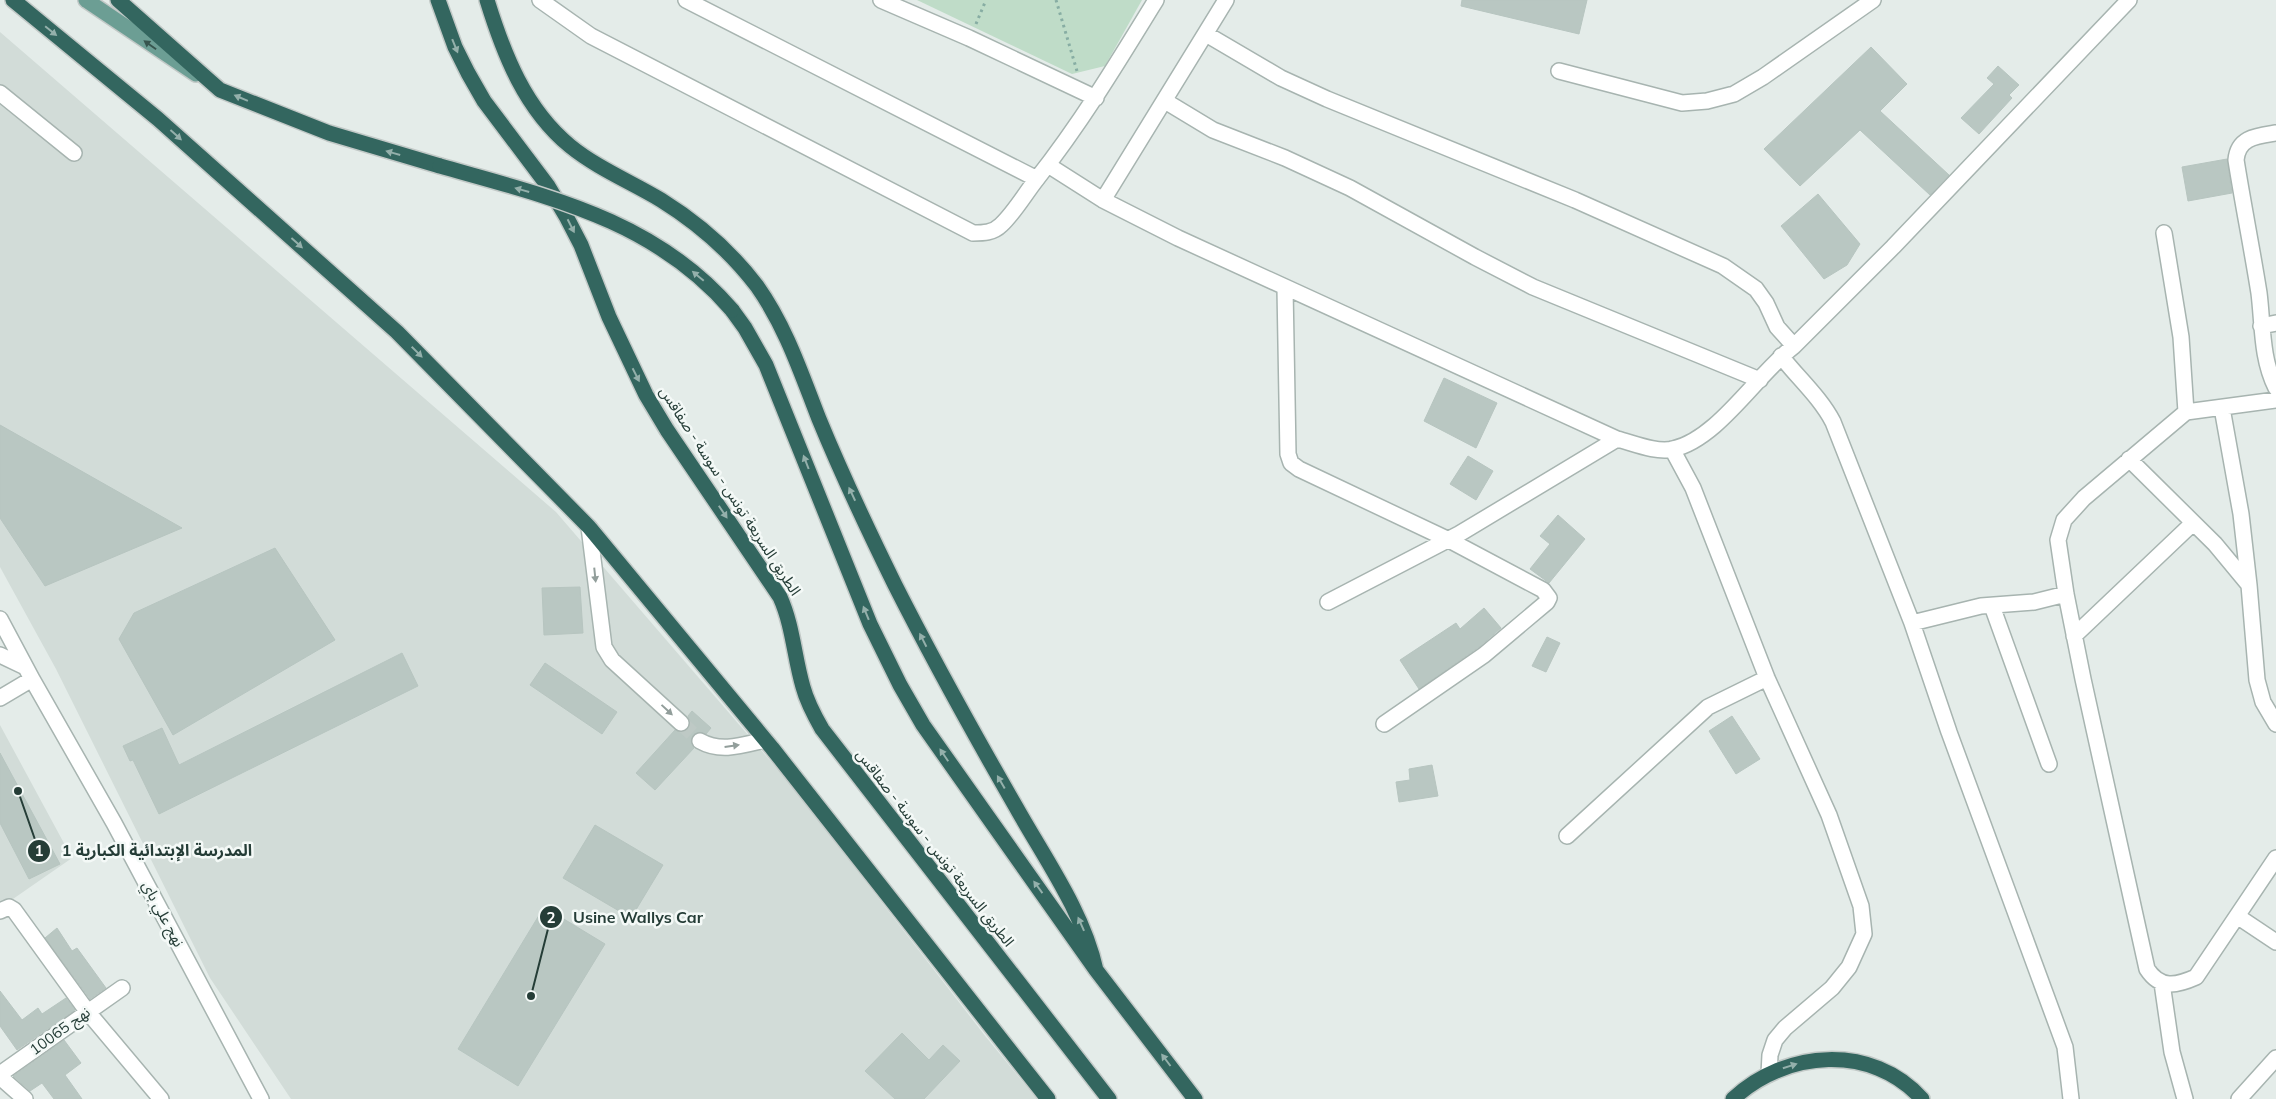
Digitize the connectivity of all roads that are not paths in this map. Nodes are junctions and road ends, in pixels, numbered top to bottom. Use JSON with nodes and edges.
{"nodes":[{"id":1,"x":13,"y":0,"type":"edge"},
{"id":2,"x":86,"y":0,"type":"edge"},
{"id":3,"x":118,"y":0,"type":"edge"},
{"id":4,"x":438,"y":0,"type":"edge"},
{"id":5,"x":487,"y":0,"type":"edge"},
{"id":6,"x":540,"y":0,"type":"edge"},
{"id":7,"x":686,"y":0,"type":"edge"},
{"id":8,"x":881,"y":0,"type":"edge"},
{"id":9,"x":1156,"y":0,"type":"edge"},
{"id":10,"x":1226,"y":0,"type":"edge"},
{"id":11,"x":1873,"y":0,"type":"edge"},
{"id":12,"x":2129,"y":0,"type":"edge"},
{"id":13,"x":1206,"y":34,"type":"junction"},
{"id":14,"x":1559,"y":71,"type":"dead end"},
{"id":15,"x":220,"y":90,"type":"junction"},
{"id":16,"x":0,"y":93,"type":"edge"},
{"id":17,"x":1096,"y":98,"type":"junction"},
{"id":18,"x":1165,"y":101,"type":"junction"},
{"id":19,"x":2276,"y":133,"type":"edge"},
{"id":20,"x":74,"y":154,"type":"dead end"},
{"id":21,"x":1048,"y":165,"type":"junction"},
{"id":22,"x":1037,"y":179,"type":"junction"},
{"id":23,"x":1103,"y":200,"type":"junction"},
{"id":24,"x":2164,"y":233,"type":"dead end"},
{"id":25,"x":1285,"y":288,"type":"junction"},
{"id":26,"x":2276,"y":323,"type":"edge"},
{"id":27,"x":2261,"y":326,"type":"junction"},
{"id":28,"x":1794,"y":346,"type":"junction"},
{"id":29,"x":1781,"y":356,"type":"junction"},
{"id":30,"x":1760,"y":380,"type":"junction"},
{"id":31,"x":2276,"y":388,"type":"edge"},
{"id":32,"x":2276,"y":400,"type":"edge"},
{"id":33,"x":2222,"y":408,"type":"junction"},
{"id":34,"x":2186,"y":412,"type":"junction"},
{"id":35,"x":1617,"y":439,"type":"junction"},
{"id":36,"x":1672,"y":449,"type":"junction"},
{"id":37,"x":2129,"y":459,"type":"junction"},
{"id":38,"x":2193,"y":523,"type":"junction"},
{"id":39,"x":589,"y":527,"type":"junction"},
{"id":40,"x":1449,"y":540,"type":"junction"},
{"id":41,"x":2249,"y":585,"type":"junction"},
{"id":42,"x":2066,"y":594,"type":"junction"},
{"id":43,"x":1328,"y":602,"type":"dead end"},
{"id":44,"x":1992,"y":606,"type":"junction"},
{"id":45,"x":0,"y":618,"type":"edge"},
{"id":46,"x":1912,"y":623,"type":"junction"},
{"id":47,"x":2074,"y":636,"type":"junction"},
{"id":48,"x":0,"y":655,"type":"edge"},
{"id":49,"x":23,"y":666,"type":"junction"},
{"id":50,"x":1766,"y":678,"type":"junction"},
{"id":51,"x":32,"y":679,"type":"junction"},
{"id":52,"x":0,"y":698,"type":"edge"},
{"id":53,"x":681,"y":723,"type":"tunnel mouth"},
{"id":54,"x":1384,"y":724,"type":"dead end"},
{"id":55,"x":2276,"y":724,"type":"edge"},
{"id":56,"x":765,"y":740,"type":"junction"},
{"id":57,"x":700,"y":741,"type":"tunnel mouth"},
{"id":58,"x":2049,"y":764,"type":"dead end"},
{"id":59,"x":1567,"y":836,"type":"dead end"},
{"id":60,"x":2276,"y":858,"type":"edge"},
{"id":61,"x":5,"y":909,"type":"edge"},
{"id":62,"x":2238,"y":916,"type":"junction"},
{"id":63,"x":2276,"y":942,"type":"edge"},
{"id":64,"x":1096,"y":970,"type":"junction"},
{"id":65,"x":2162,"y":984,"type":"junction"},
{"id":66,"x":122,"y":988,"type":"dead end"},
{"id":67,"x":87,"y":1011,"type":"junction"},
{"id":68,"x":2276,"y":1058,"type":"edge"},
{"id":69,"x":1769,"y":1074,"type":"junction"},
{"id":70,"x":0,"y":1076,"type":"edge"},
{"id":71,"x":25,"y":1099,"type":"edge"},
{"id":72,"x":161,"y":1099,"type":"edge"},
{"id":73,"x":261,"y":1099,"type":"edge"},
{"id":74,"x":1048,"y":1099,"type":"edge"},
{"id":75,"x":1109,"y":1099,"type":"edge"},
{"id":76,"x":1195,"y":1099,"type":"edge"},
{"id":77,"x":1734,"y":1099,"type":"edge"},
{"id":78,"x":1922,"y":1099,"type":"edge"},
{"id":79,"x":2071,"y":1099,"type":"edge"},
{"id":80,"x":2185,"y":1099,"type":"edge"},
{"id":81,"x":2239,"y":1099,"type":"edge"}],
"edges":[{"from":1,"to":39,"type":"highway","one_way":true},
{"from":15,"to":2,"type":"main road","one_way":true},
{"from":3,"to":15,"type":"highway"},
{"from":4,"to":75,"type":"highway","name":"الطريق السريعة تونس - سوسة - صفاقس","one_way":true},
{"from":64,"to":5,"type":"highway","one_way":true},
{"from":6,"to":22,"type":"street"},
{"from":7,"to":22,"type":"street"},
{"from":8,"to":17,"type":"street"},
{"from":9,"to":17,"type":"street"},
{"from":10,"to":13,"type":"street"},
{"from":11,"to":14,"type":"street"},
{"from":12,"to":28,"type":"street"},
{"from":13,"to":18,"type":"street"},
{"from":13,"to":28,"type":"street"},
{"from":64,"to":15,"type":"highway","one_way":true,"bridge":true},
{"from":16,"to":20,"type":"street"},
{"from":17,"to":21,"type":"street"},
{"from":18,"to":23,"type":"street"},
{"from":18,"to":30,"type":"street"},
{"from":19,"to":27,"type":"street"},
{"from":21,"to":22,"type":"street"},
{"from":21,"to":23,"type":"street"},
{"from":23,"to":25,"type":"street"},
{"from":24,"to":34,"type":"street"},
{"from":25,"to":35,"type":"street"},
{"from":25,"to":40,"type":"street"},
{"from":26,"to":27,"type":"street"},
{"from":27,"to":31,"type":"street"},
{"from":28,"to":29,"type":"street"},
{"from":29,"to":30,"type":"street"},
{"from":29,"to":46,"type":"street"},
{"from":30,"to":36,"type":"street"},
{"from":32,"to":33,"type":"street"},
{"from":33,"to":34,"type":"street"},
{"from":33,"to":41,"type":"street"},
{"from":34,"to":37,"type":"street"},
{"from":35,"to":36,"type":"street"},
{"from":35,"to":40,"type":"street"},
{"from":36,"to":50,"type":"street"},
{"from":37,"to":38,"type":"street"},
{"from":37,"to":42,"type":"street"},
{"from":38,"to":41,"type":"street"},
{"from":38,"to":47,"type":"street"},
{"from":39,"to":53,"type":"street","one_way":true},
{"from":39,"to":56,"type":"highway"},
{"from":40,"to":43,"type":"street"},
{"from":40,"to":54,"type":"street"},
{"from":41,"to":55,"type":"street"},
{"from":42,"to":44,"type":"street"},
{"from":42,"to":47,"type":"street"},
{"from":44,"to":46,"type":"street"},
{"from":44,"to":58,"type":"street"},
{"from":45,"to":49,"type":"street"},
{"from":46,"to":79,"type":"street"},
{"from":47,"to":65,"type":"street"},
{"from":48,"to":49,"type":"street"},
{"from":49,"to":51,"type":"street","name":"نهج علي باي"},
{"from":50,"to":59,"type":"street"},
{"from":50,"to":69,"type":"street"},
{"from":51,"to":52,"type":"street"},
{"from":51,"to":73,"type":"street","name":"نهج علي باي"},
{"from":57,"to":56,"type":"street","one_way":true},
{"from":56,"to":74,"type":"highway"},
{"from":60,"to":62,"type":"street"},
{"from":61,"to":67,"type":"street"},
{"from":62,"to":63,"type":"street"},
{"from":62,"to":65,"type":"street"},
{"from":76,"to":64,"type":"highway","one_way":true},
{"from":65,"to":80,"type":"street"},
{"from":66,"to":67,"type":"street","name":"نهج 10065"},
{"from":67,"to":70,"type":"street","name":"نهج 10065"},
{"from":67,"to":72,"type":"street"},
{"from":68,"to":81,"type":"street"},
{"from":69,"to":77,"type":"highway"},
{"from":69,"to":78,"type":"highway","one_way":true},
{"from":70,"to":71,"type":"street"}]}
